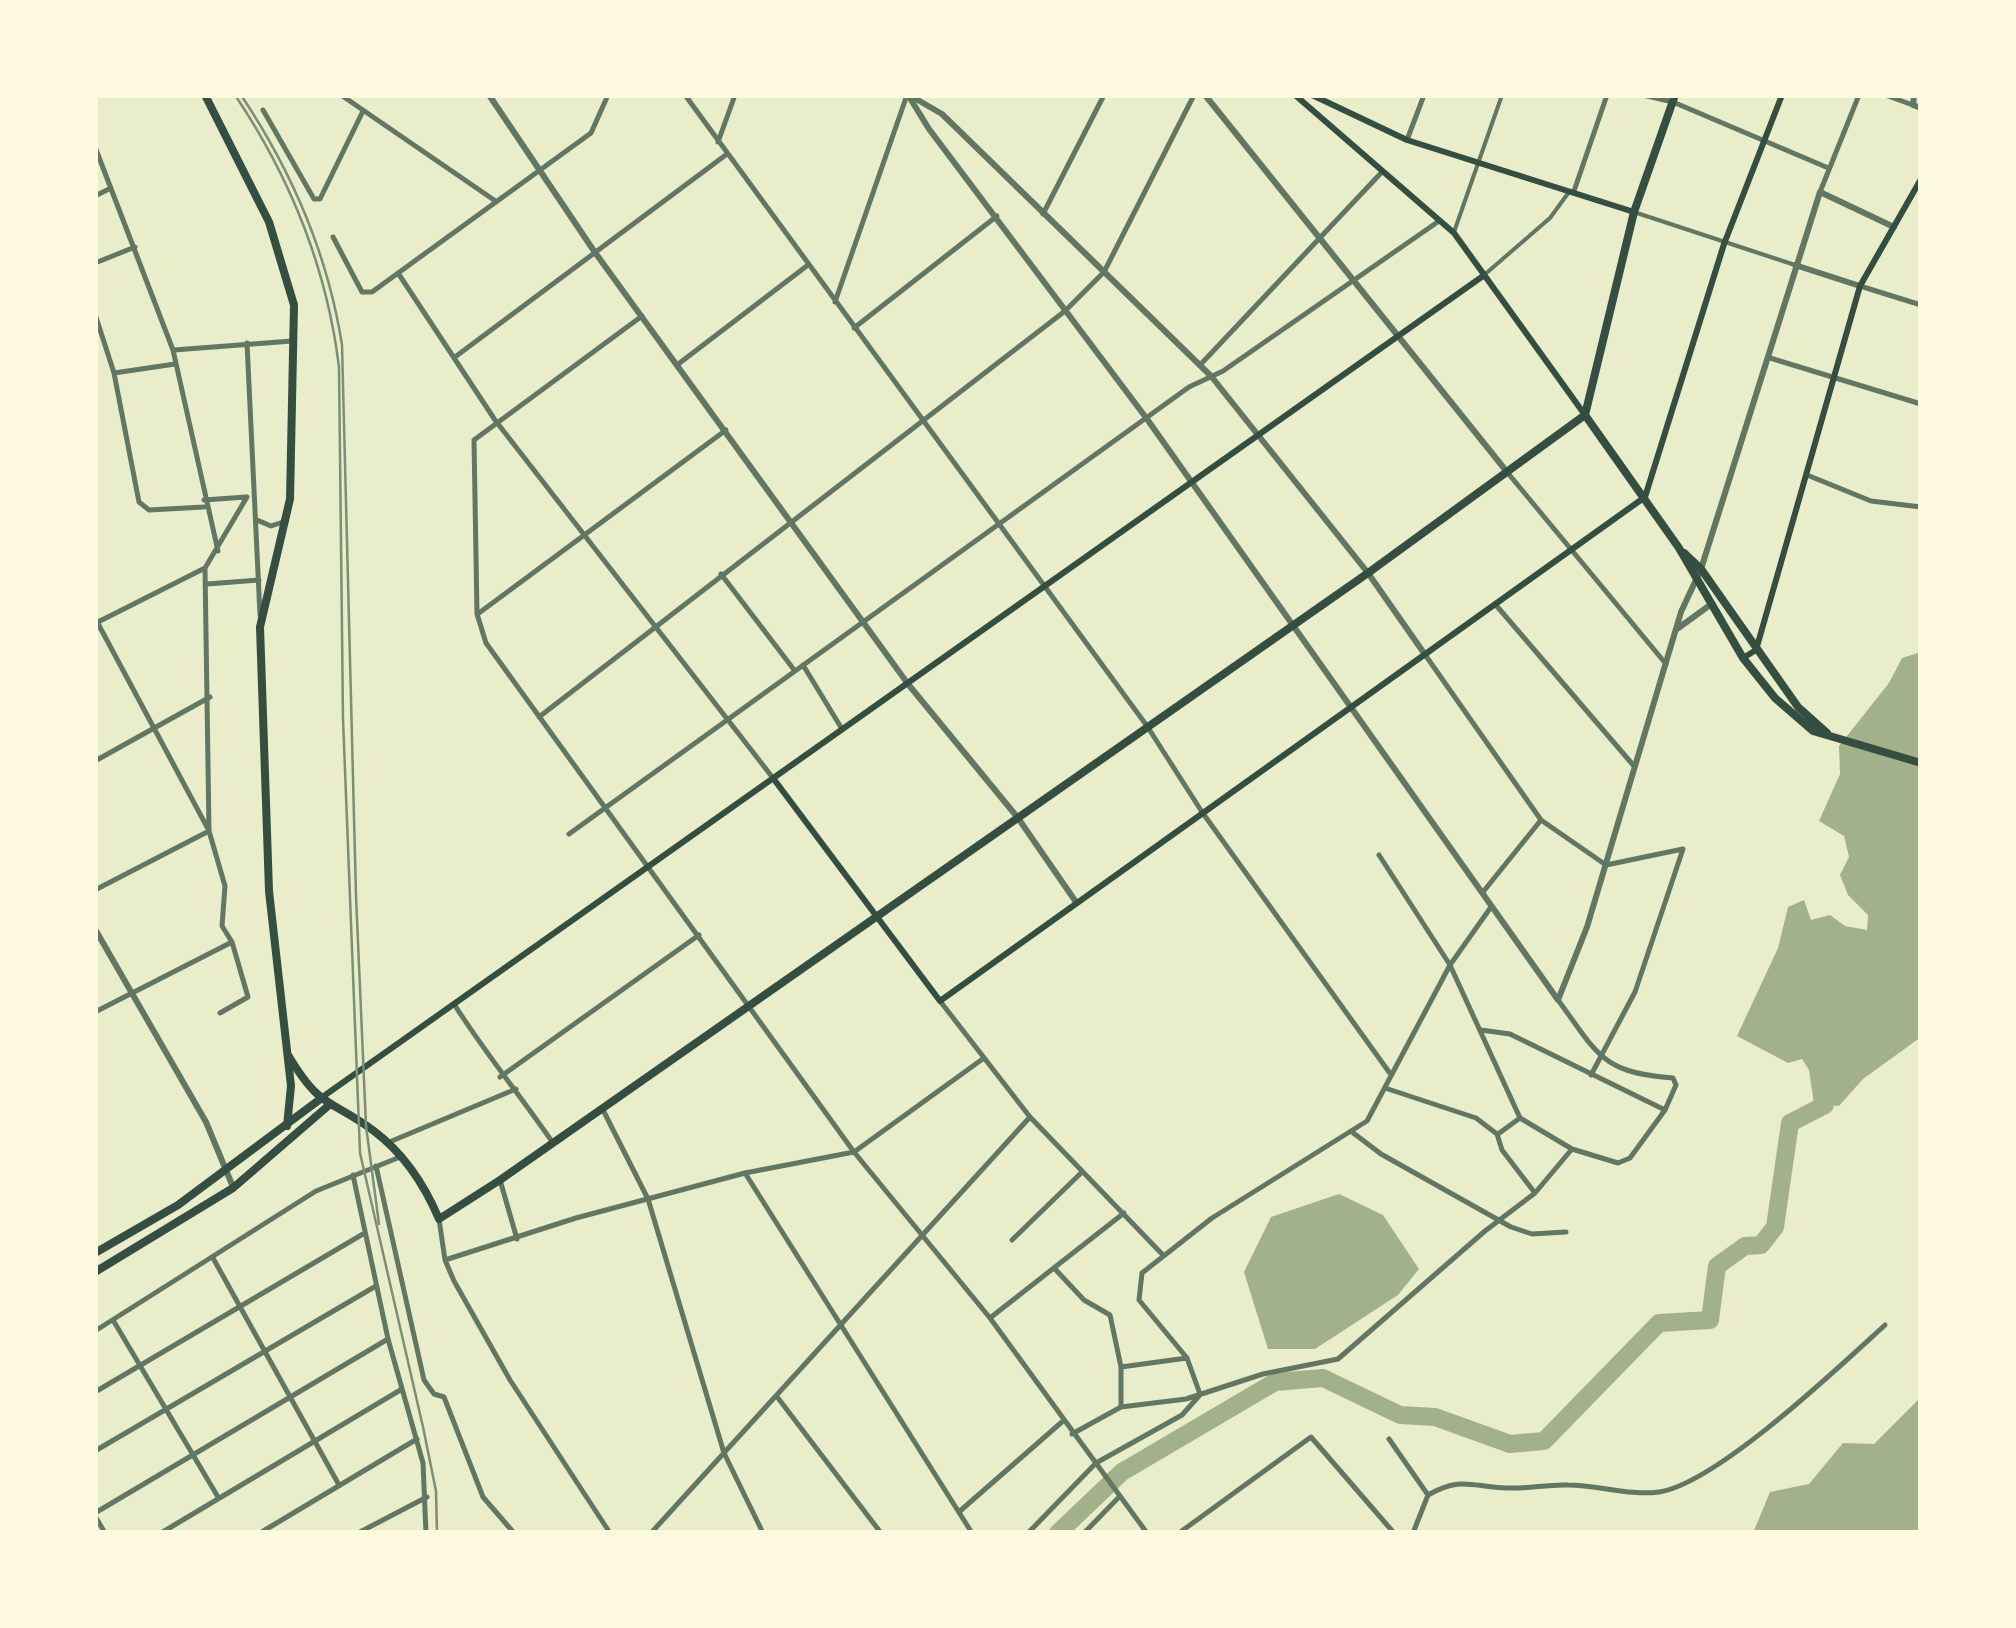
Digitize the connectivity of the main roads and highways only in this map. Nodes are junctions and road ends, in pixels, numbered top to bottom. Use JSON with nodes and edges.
{"nodes":[{"id":1,"x":205,"y":95,"type":"edge"},
{"id":2,"x":1295,"y":95,"type":"edge"},
{"id":3,"x":1312,"y":95,"type":"edge"},
{"id":4,"x":1782,"y":95,"type":"edge"},
{"id":5,"x":1674,"y":98,"type":"edge"},
{"id":6,"x":1921,"y":180,"type":"edge"},
{"id":7,"x":1634,"y":212,"type":"junction"},
{"id":8,"x":1483,"y":276,"type":"junction"},
{"id":9,"x":1585,"y":415,"type":"junction"},
{"id":10,"x":1644,"y":498,"type":"junction"},
{"id":11,"x":1679,"y":548,"type":"junction"},
{"id":12,"x":1756,"y":650,"type":"junction"},
{"id":13,"x":1743,"y":658,"type":"junction"},
{"id":14,"x":1830,"y":736,"type":"junction"},
{"id":15,"x":1921,"y":763,"type":"edge"},
{"id":16,"x":772,"y":778,"type":"junction"},
{"id":17,"x":877,"y":919,"type":"junction"},
{"id":18,"x":288,"y":1055,"type":"junction"},
{"id":19,"x":319,"y":1100,"type":"junction"},
{"id":20,"x":328,"y":1106,"type":"junction"},
{"id":21,"x":288,"y":1126,"type":"junction"},
{"id":22,"x":95,"y":1253,"type":"edge"},
{"id":23,"x":95,"y":1272,"type":"edge"}],
"edges":[{"from":1,"to":18,"type":"main road"},
{"from":2,"to":8,"type":"main road"},
{"from":3,"to":7,"type":"main road"},
{"from":4,"to":10,"type":"main road"},
{"from":5,"to":7,"type":"main road"},
{"from":6,"to":12,"type":"main road"},
{"from":7,"to":9,"type":"main road"},
{"from":8,"to":9,"type":"main road"},
{"from":8,"to":16,"type":"main road"},
{"from":9,"to":10,"type":"main road"},
{"from":9,"to":17,"type":"main road"},
{"from":10,"to":11,"type":"main road"},
{"from":10,"to":17,"type":"main road"},
{"from":11,"to":12,"type":"main road"},
{"from":11,"to":13,"type":"main road"},
{"from":12,"to":13,"type":"main road"},
{"from":12,"to":14,"type":"main road"},
{"from":13,"to":14,"type":"main road"},
{"from":14,"to":15,"type":"main road"},
{"from":16,"to":17,"type":"main road"},
{"from":16,"to":19,"type":"main road"},
{"from":17,"to":20,"type":"main road"},
{"from":18,"to":19,"type":"main road"},
{"from":18,"to":21,"type":"main road"},
{"from":19,"to":20,"type":"main road"},
{"from":19,"to":21,"type":"main road"},
{"from":20,"to":23,"type":"main road"},
{"from":21,"to":22,"type":"main road"}]}
